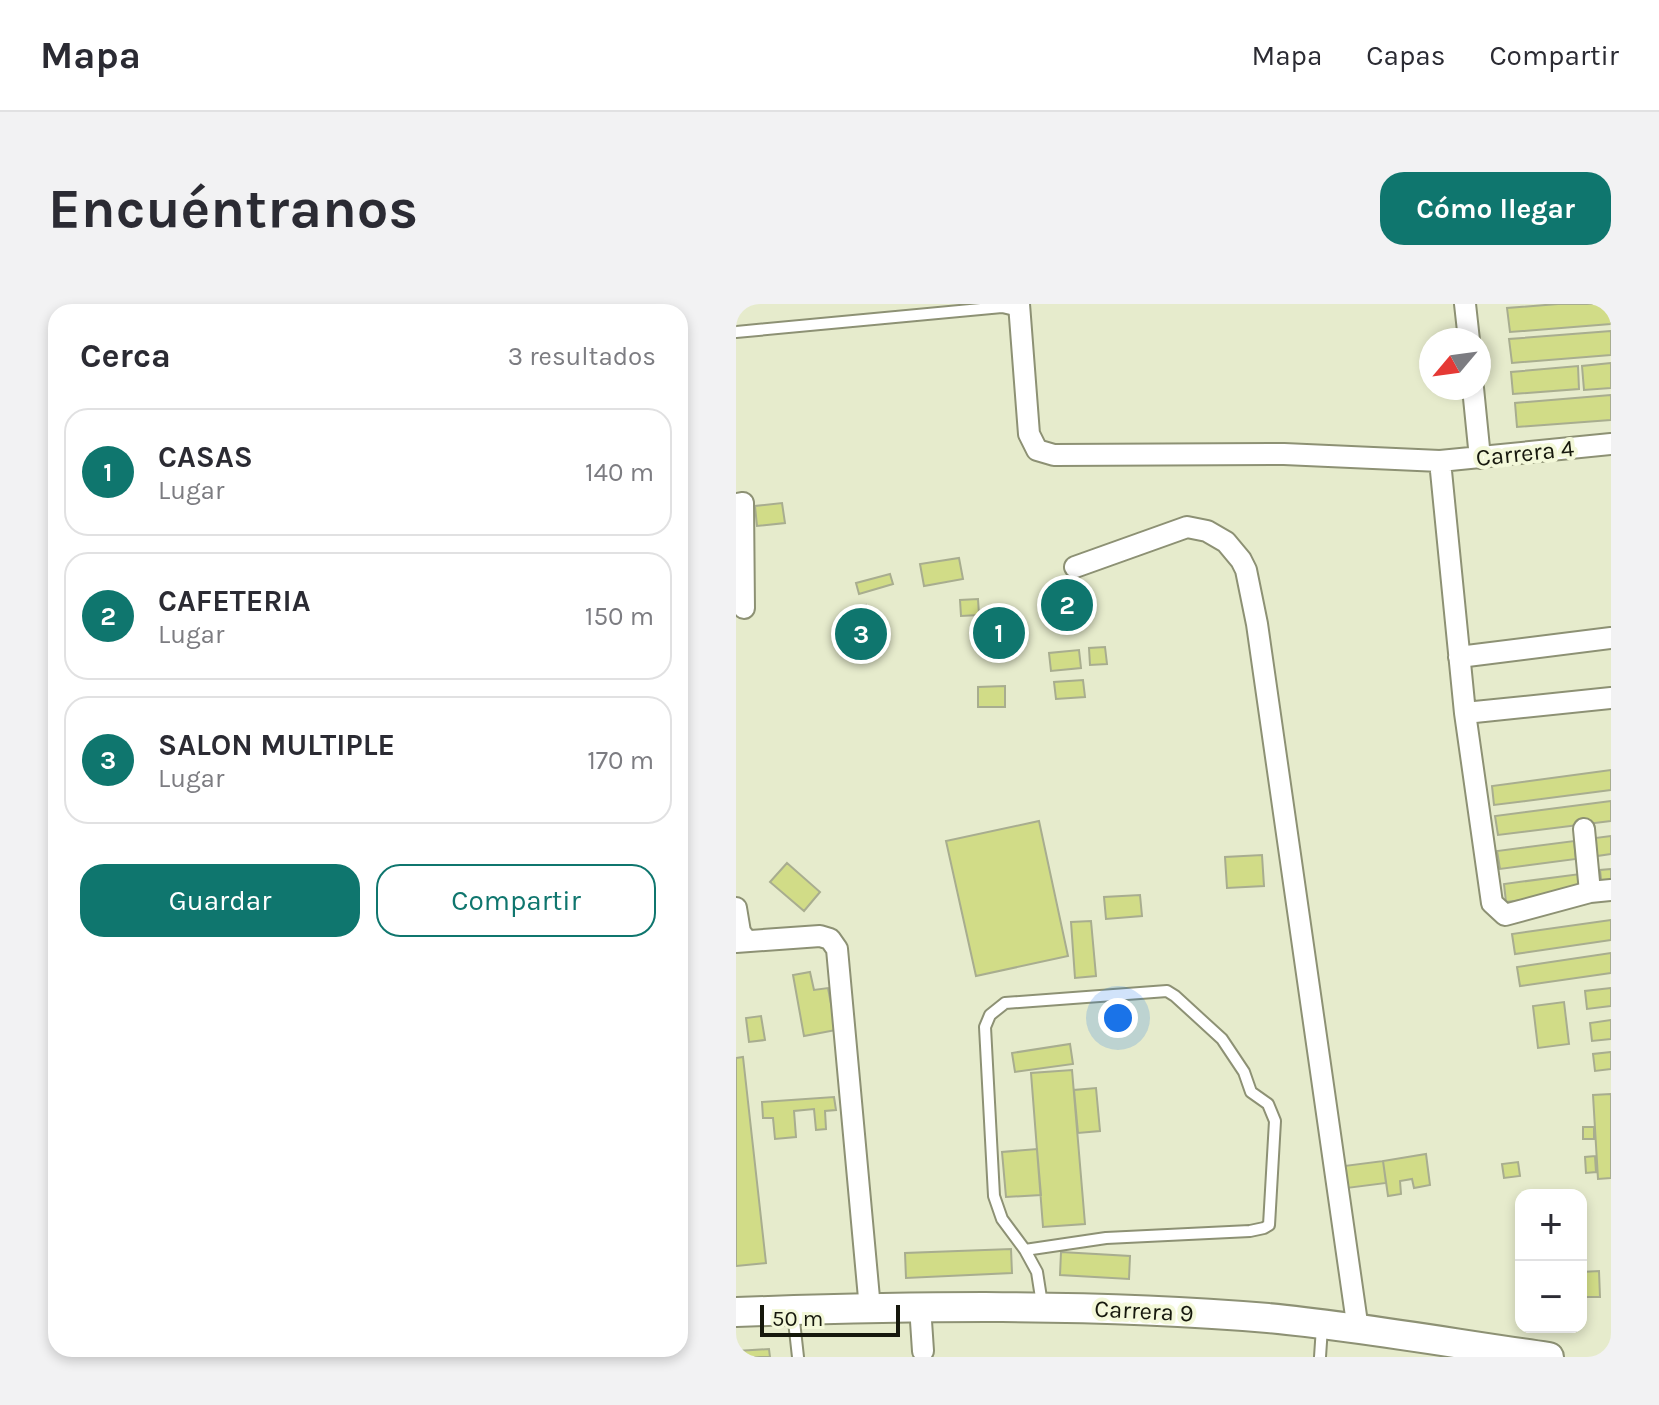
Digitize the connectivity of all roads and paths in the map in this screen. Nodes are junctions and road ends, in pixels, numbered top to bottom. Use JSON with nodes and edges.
{"nodes":[{"id":1,"x":1465,"y":304,"type":"edge"},
{"id":2,"x":1010,"y":307,"type":"edge"},
{"id":3,"x":1468,"y":328,"type":"edge"},
{"id":4,"x":736,"y":332,"type":"edge"},
{"id":5,"x":1474,"y":400,"type":"edge"},
{"id":6,"x":1611,"y":444,"type":"edge"},
{"id":7,"x":1480,"y":458,"type":"junction"},
{"id":8,"x":1440,"y":461,"type":"junction"},
{"id":9,"x":740,"y":504,"type":"edge"},
{"id":10,"x":1075,"y":567,"type":"dead end"},
{"id":11,"x":744,"y":608,"type":"dead end"},
{"id":12,"x":1611,"y":638,"type":"edge"},
{"id":13,"x":1459,"y":657,"type":"junction"},
{"id":14,"x":1611,"y":698,"type":"edge"},
{"id":15,"x":1465,"y":713,"type":"junction"},
{"id":16,"x":1584,"y":829,"type":"dead end"},
{"id":17,"x":1601,"y":891,"type":"edge"},
{"id":18,"x":736,"y":908,"type":"edge"},
{"id":19,"x":741,"y":941,"type":"edge"},
{"id":20,"x":1025,"y":1250,"type":"junction"},
{"id":21,"x":920,"y":1306,"type":"junction"},
{"id":22,"x":1043,"y":1306,"type":"junction"},
{"id":23,"x":870,"y":1309,"type":"junction"},
{"id":24,"x":793,"y":1310,"type":"junction"},
{"id":25,"x":736,"y":1312,"type":"edge"},
{"id":26,"x":1322,"y":1324,"type":"junction"},
{"id":27,"x":1358,"y":1330,"type":"junction"},
{"id":28,"x":1484,"y":1352,"type":"edge"},
{"id":29,"x":923,"y":1354,"type":"edge"},
{"id":30,"x":798,"y":1357,"type":"edge"},
{"id":31,"x":1320,"y":1357,"type":"edge"},
{"id":32,"x":1549,"y":1357,"type":"edge"}],
"edges":[{"from":1,"to":3,"type":"street"},
{"from":2,"to":4,"type":"lane"},
{"from":2,"to":8,"type":"street","name":"Carrera 4"},
{"from":5,"to":7,"type":"street"},
{"from":6,"to":7,"type":"street","name":"Carrera 4"},
{"from":7,"to":8,"type":"street","name":"Carrera 4"},
{"from":8,"to":13,"type":"street"},
{"from":9,"to":11,"type":"street"},
{"from":10,"to":27,"type":"street"},
{"from":12,"to":13,"type":"street"},
{"from":13,"to":15,"type":"street"},
{"from":14,"to":15,"type":"street"},
{"from":15,"to":17,"type":"street"},
{"from":16,"to":17,"type":"street"},
{"from":18,"to":19,"type":"street"},
{"from":19,"to":23,"type":"street"},
{"from":20,"to":20,"type":"lane"},
{"from":20,"to":22,"type":"lane"},
{"from":21,"to":22,"type":"main road","name":"Carrera 9"},
{"from":21,"to":23,"type":"main road","name":"Carrera 9"},
{"from":21,"to":29,"type":"street"},
{"from":22,"to":26,"type":"main road","name":"Carrera 9"},
{"from":23,"to":24,"type":"main road","name":"Carrera 9"},
{"from":24,"to":25,"type":"main road","name":"Carrera 9"},
{"from":24,"to":30,"type":"lane"},
{"from":26,"to":27,"type":"main road","name":"Carrera 9"},
{"from":26,"to":31,"type":"lane"},
{"from":27,"to":28,"type":"main road","name":"Carrera 9"},
{"from":28,"to":32,"type":"main road","name":"Carrera 9"}]}
